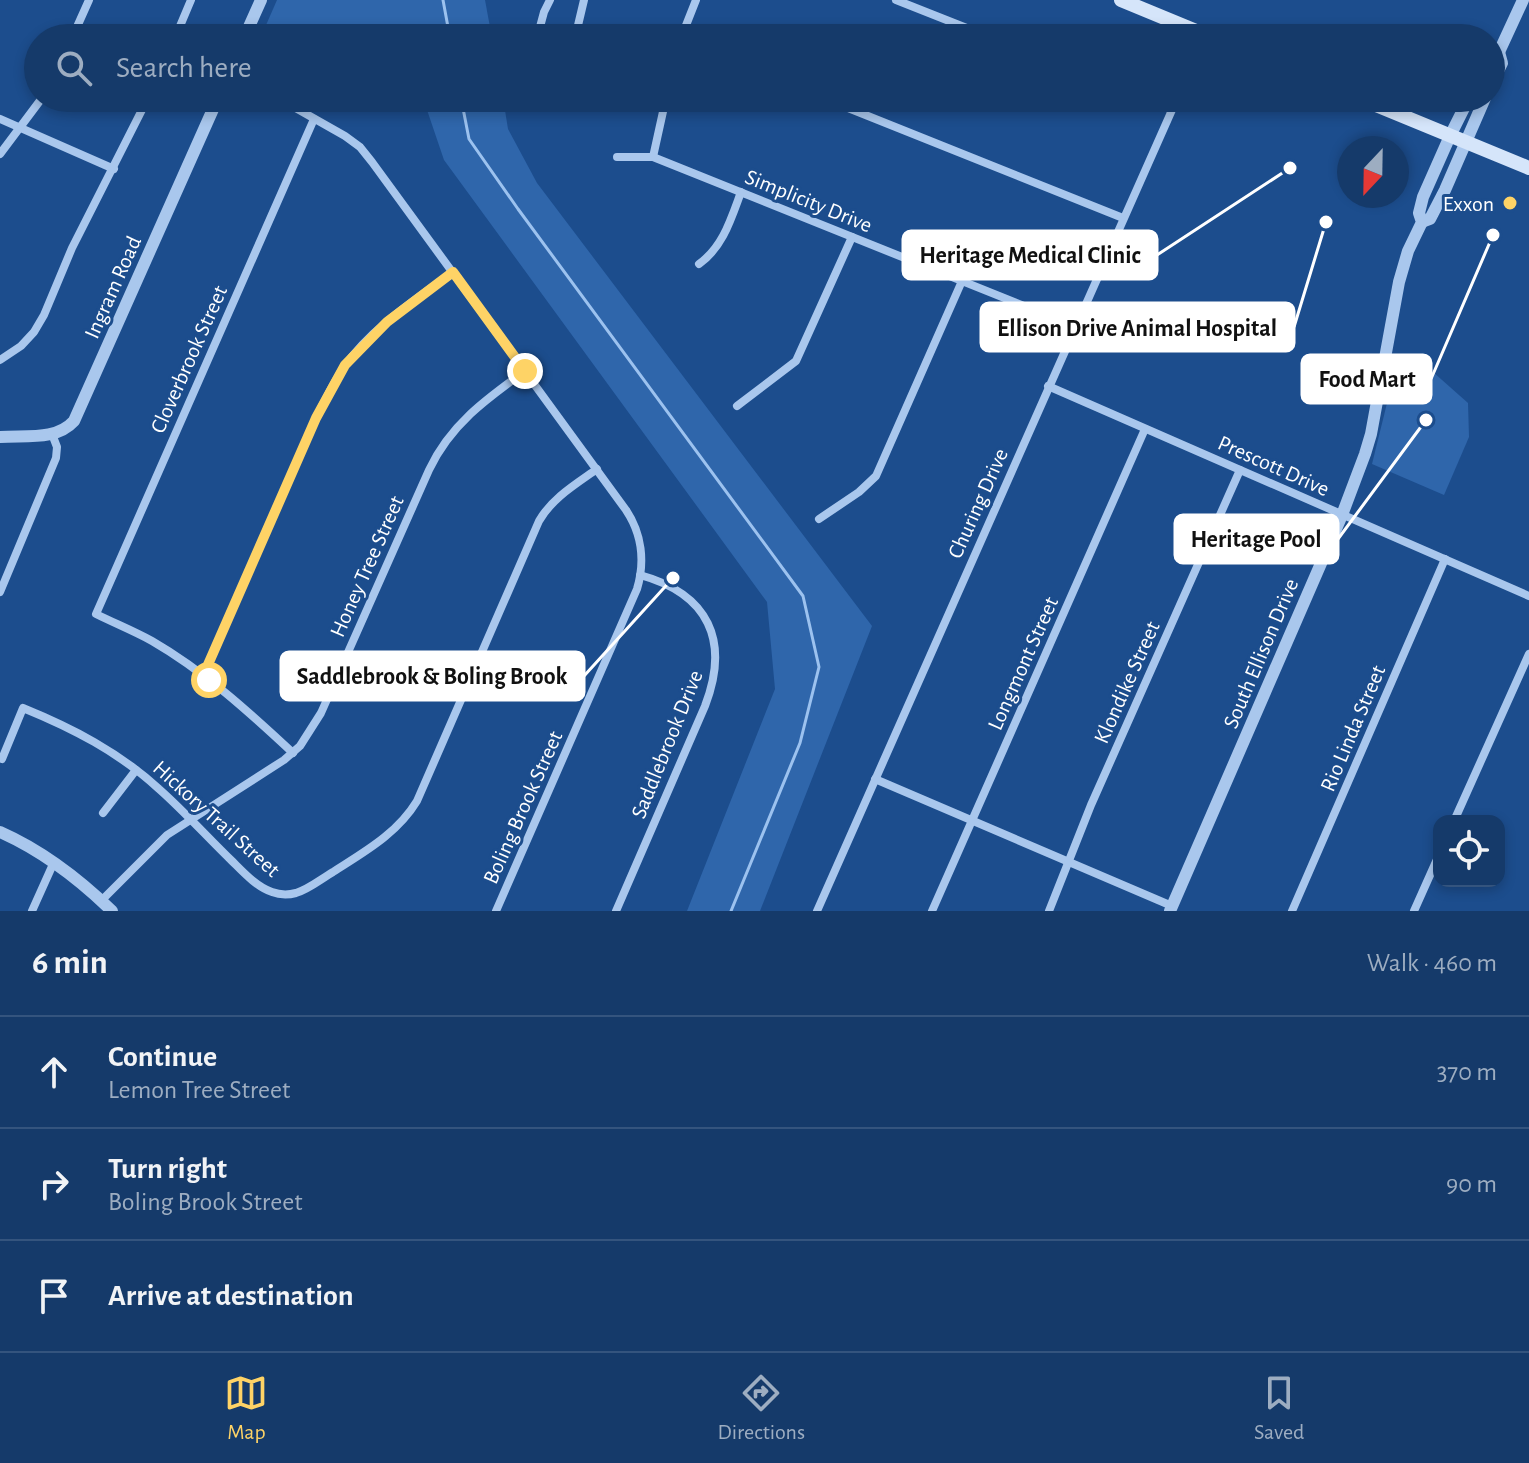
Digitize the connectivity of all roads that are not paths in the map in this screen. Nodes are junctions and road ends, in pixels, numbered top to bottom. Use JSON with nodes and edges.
{"nodes":[{"id":1,"x":89,"y":0,"type":"edge"},
{"id":2,"x":191,"y":0,"type":"edge"},
{"id":3,"x":261,"y":0,"type":"edge"},
{"id":4,"x":550,"y":0,"type":"edge"},
{"id":5,"x":584,"y":0,"type":"edge"},
{"id":6,"x":696,"y":0,"type":"edge"},
{"id":7,"x":896,"y":0,"type":"edge"},
{"id":8,"x":1121,"y":0,"type":"edge"},
{"id":9,"x":1523,"y":0,"type":"edge"},
{"id":10,"x":78,"y":24,"type":"edge"},
{"id":11,"x":181,"y":24,"type":"edge"},
{"id":12,"x":250,"y":24,"type":"edge"},
{"id":13,"x":541,"y":24,"type":"edge"},
{"id":14,"x":578,"y":24,"type":"edge"},
{"id":15,"x":687,"y":24,"type":"edge"},
{"id":16,"x":957,"y":24,"type":"edge"},
{"id":17,"x":1179,"y":24,"type":"edge"},
{"id":18,"x":1505,"y":36,"type":"edge"},
{"id":19,"x":32,"y":112,"type":"edge"},
{"id":20,"x":141,"y":112,"type":"edge"},
{"id":21,"x":212,"y":112,"type":"edge"},
{"id":22,"x":302,"y":112,"type":"edge"},
{"id":23,"x":663,"y":112,"type":"edge"},
{"id":24,"x":858,"y":112,"type":"edge"},
{"id":25,"x":1171,"y":112,"type":"edge"},
{"id":26,"x":1393,"y":112,"type":"edge"},
{"id":27,"x":1462,"y":112,"type":"edge"},
{"id":28,"x":1479,"y":112,"type":"edge"},
{"id":29,"x":0,"y":119,"type":"edge"},
{"id":30,"x":314,"y":119,"type":"junction"},
{"id":31,"x":20,"y":128,"type":"junction"},
{"id":32,"x":1450,"y":136,"type":"junction"},
{"id":33,"x":1466,"y":142,"type":"junction"},
{"id":34,"x":0,"y":154,"type":"edge"},
{"id":35,"x":617,"y":157,"type":"dead end"},
{"id":36,"x":653,"y":157,"type":"junction"},
{"id":37,"x":1529,"y":168,"type":"edge"},
{"id":38,"x":114,"y":169,"type":"junction"},
{"id":39,"x":1429,"y":184,"type":"junction"},
{"id":40,"x":1445,"y":190,"type":"junction"},
{"id":41,"x":741,"y":192,"type":"junction"},
{"id":42,"x":1123,"y":218,"type":"junction"},
{"id":43,"x":1422,"y":222,"type":"junction"},
{"id":44,"x":852,"y":237,"type":"junction"},
{"id":45,"x":699,"y":264,"type":"dead end"},
{"id":46,"x":453,"y":272,"type":"junction"},
{"id":47,"x":962,"y":281,"type":"junction"},
{"id":48,"x":1074,"y":326,"type":"junction"},
{"id":49,"x":0,"y":360,"type":"edge"},
{"id":50,"x":1313,"y":370,"type":"dead end"},
{"id":51,"x":525,"y":371,"type":"junction"},
{"id":52,"x":1048,"y":386,"type":"junction"},
{"id":53,"x":1378,"y":397,"type":"junction"},
{"id":54,"x":737,"y":406,"type":"dead end"},
{"id":55,"x":1145,"y":429,"type":"junction"},
{"id":56,"x":52,"y":434,"type":"junction"},
{"id":57,"x":0,"y":437,"type":"edge"},
{"id":58,"x":597,"y":469,"type":"junction"},
{"id":59,"x":1240,"y":470,"type":"junction"},
{"id":60,"x":1342,"y":515,"type":"junction"},
{"id":61,"x":819,"y":519,"type":"dead end"},
{"id":62,"x":1445,"y":559,"type":"junction"},
{"id":63,"x":640,"y":575,"type":"junction"},
{"id":64,"x":0,"y":592,"type":"edge"},
{"id":65,"x":1529,"y":596,"type":"edge"},
{"id":66,"x":1529,"y":654,"type":"edge"},
{"id":67,"x":203,"y":676,"type":"junction"},
{"id":68,"x":293,"y":753,"type":"junction"},
{"id":69,"x":2,"y":759,"type":"edge"},
{"id":70,"x":136,"y":770,"type":"junction"},
{"id":71,"x":875,"y":779,"type":"junction"},
{"id":72,"x":103,"y":813,"type":"dead end"},
{"id":73,"x":1457,"y":815,"type":"edge"},
{"id":74,"x":191,"y":821,"type":"junction"},
{"id":75,"x":972,"y":821,"type":"junction"},
{"id":76,"x":0,"y":832,"type":"edge"},
{"id":77,"x":54,"y":862,"type":"junction"},
{"id":78,"x":1069,"y":863,"type":"junction"},
{"id":79,"x":1433,"y":868,"type":"edge"},
{"id":80,"x":101,"y":901,"type":"junction"},
{"id":81,"x":1171,"y":908,"type":"edge"},
{"id":82,"x":32,"y":911,"type":"edge"},
{"id":83,"x":112,"y":911,"type":"edge"},
{"id":84,"x":496,"y":911,"type":"edge"},
{"id":85,"x":616,"y":911,"type":"edge"},
{"id":86,"x":817,"y":911,"type":"edge"},
{"id":87,"x":932,"y":911,"type":"edge"},
{"id":88,"x":1049,"y":911,"type":"edge"},
{"id":89,"x":1292,"y":911,"type":"edge"},
{"id":90,"x":1414,"y":911,"type":"edge"}],
"edges":[{"from":1,"to":10,"type":"street"},
{"from":2,"to":11,"type":"street"},
{"from":3,"to":12,"type":"street"},
{"from":4,"to":13,"type":"street"},
{"from":5,"to":14,"type":"street"},
{"from":6,"to":15,"type":"street"},
{"from":7,"to":16,"type":"street"},
{"from":8,"to":17,"type":"main road"},
{"from":9,"to":18,"type":"street"},
{"from":19,"to":31,"type":"street"},
{"from":20,"to":38,"type":"street"},
{"from":21,"to":56,"type":"street","name":"Ingram Road"},
{"from":22,"to":30,"type":"street","name":"Boling Brook Street"},
{"from":23,"to":36,"type":"street"},
{"from":24,"to":42,"type":"street"},
{"from":25,"to":42,"type":"street","name":"Churing Drive"},
{"from":26,"to":32,"type":"main road"},
{"from":27,"to":32,"type":"street","name":"South Ellison Drive"},
{"from":28,"to":33,"type":"street","name":"South Ellison Drive"},
{"from":29,"to":31,"type":"street"},
{"from":30,"to":46,"type":"street","name":"Boling Brook Street"},
{"from":30,"to":67,"type":"street","name":"Cloverbrook Street"},
{"from":31,"to":34,"type":"street"},
{"from":31,"to":38,"type":"street"},
{"from":32,"to":33,"type":"main road"},
{"from":32,"to":39,"type":"street","name":"South Ellison Drive"},
{"from":33,"to":37,"type":"main road"},
{"from":33,"to":40,"type":"street","name":"South Ellison Drive"},
{"from":35,"to":36,"type":"street","name":"Simplicity Drive"},
{"from":36,"to":41,"type":"street","name":"Simplicity Drive"},
{"from":38,"to":49,"type":"street"},
{"from":39,"to":40,"type":"street"},
{"from":39,"to":43,"type":"street","name":"South Ellison Drive"},
{"from":40,"to":43,"type":"street","name":"South Ellison Drive"},
{"from":41,"to":44,"type":"street","name":"Simplicity Drive"},
{"from":41,"to":45,"type":"street"},
{"from":42,"to":48,"type":"street","name":"Churing Drive"},
{"from":43,"to":53,"type":"street","name":"South Ellison Drive"},
{"from":44,"to":47,"type":"street","name":"Simplicity Drive"},
{"from":44,"to":54,"type":"street"},
{"from":46,"to":51,"type":"street","name":"Boling Brook Street"},
{"from":46,"to":67,"type":"street"},
{"from":47,"to":48,"type":"street","name":"Simplicity Drive"},
{"from":47,"to":61,"type":"street"},
{"from":48,"to":52,"type":"street","name":"Churing Drive"},
{"from":50,"to":53,"type":"street"},
{"from":51,"to":58,"type":"street","name":"Boling Brook Street"},
{"from":51,"to":68,"type":"street","name":"Honey Tree Street"},
{"from":52,"to":55,"type":"street","name":"Prescott Drive"},
{"from":52,"to":71,"type":"street","name":"Churing Drive"},
{"from":53,"to":60,"type":"street","name":"South Ellison Drive"},
{"from":55,"to":59,"type":"street","name":"Prescott Drive"},
{"from":55,"to":75,"type":"street","name":"Longmont Street"},
{"from":56,"to":57,"type":"street"},
{"from":56,"to":64,"type":"street"},
{"from":58,"to":63,"type":"street","name":"Boling Brook Street"},
{"from":58,"to":74,"type":"street","name":"Hickory Trail Street"},
{"from":59,"to":60,"type":"street","name":"Prescott Drive"},
{"from":59,"to":78,"type":"street","name":"Klondike Street"},
{"from":60,"to":62,"type":"street","name":"Prescott Drive"},
{"from":60,"to":81,"type":"street","name":"South Ellison Drive"},
{"from":62,"to":65,"type":"street","name":"Prescott Drive"},
{"from":62,"to":89,"type":"street","name":"Rio Linda Street"},
{"from":63,"to":84,"type":"street","name":"Boling Brook Street"},
{"from":63,"to":85,"type":"street","name":"Saddlebrook Drive"},
{"from":66,"to":73,"type":"street"},
{"from":67,"to":68,"type":"street"},
{"from":68,"to":74,"type":"street","name":"Honey Tree Street"},
{"from":69,"to":70,"type":"street","name":"Hickory Trail Street"},
{"from":70,"to":72,"type":"street"},
{"from":70,"to":74,"type":"street","name":"Hickory Trail Street"},
{"from":71,"to":75,"type":"street"},
{"from":71,"to":86,"type":"street","name":"Churing Drive"},
{"from":74,"to":80,"type":"street","name":"Honey Tree Street"},
{"from":75,"to":78,"type":"street"},
{"from":75,"to":87,"type":"street","name":"Longmont Street"},
{"from":76,"to":77,"type":"street"},
{"from":77,"to":80,"type":"street"},
{"from":77,"to":82,"type":"street"},
{"from":78,"to":81,"type":"street"},
{"from":78,"to":88,"type":"street","name":"Klondike Street"},
{"from":79,"to":90,"type":"street"},
{"from":80,"to":83,"type":"street"}]}
